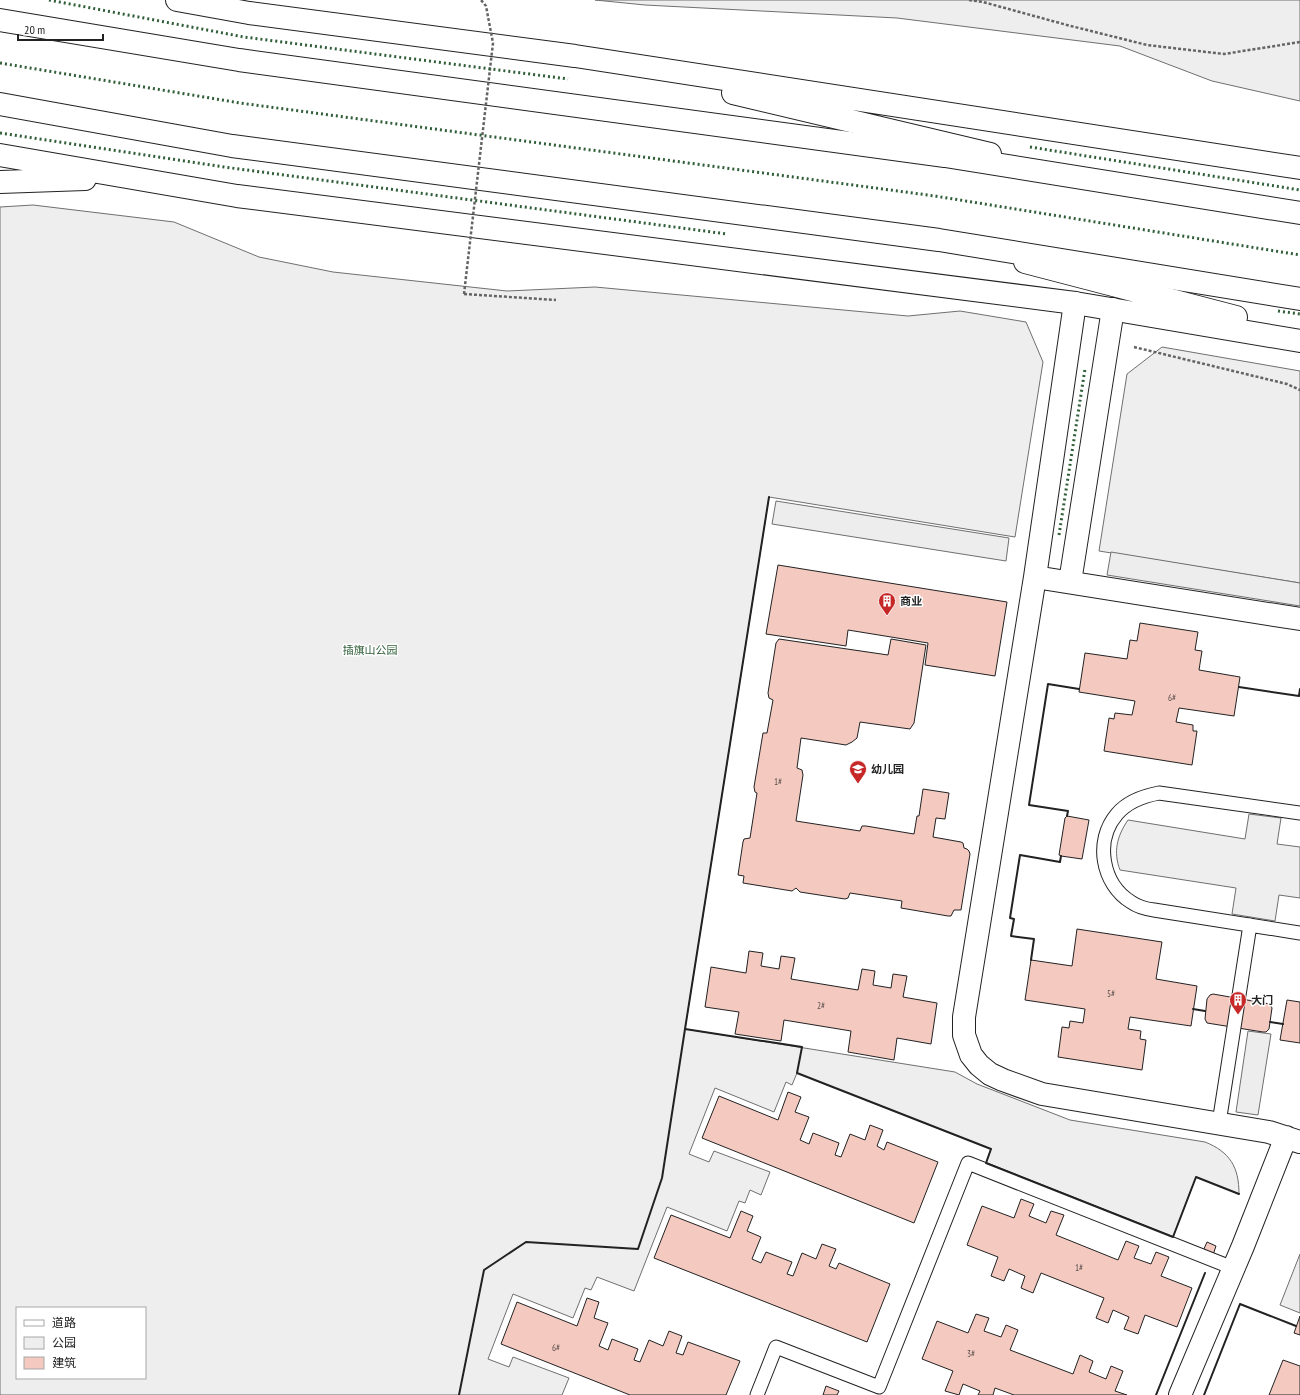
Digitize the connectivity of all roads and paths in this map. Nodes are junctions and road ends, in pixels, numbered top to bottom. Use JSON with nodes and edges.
{"nodes":[{"id":1,"x":177,"y":0,"type":"edge"},
{"id":2,"x":482,"y":0,"type":"edge"},
{"id":3,"x":969,"y":0,"type":"edge"},
{"id":4,"x":0,"y":20,"type":"edge"},
{"id":5,"x":1300,"y":42,"type":"edge"},
{"id":6,"x":575,"y":56,"type":"junction"},
{"id":7,"x":0,"y":104,"type":"edge"},
{"id":8,"x":0,"y":155,"type":"edge"},
{"id":9,"x":1300,"y":168,"type":"edge"},
{"id":10,"x":132,"y":178,"type":"junction"},
{"id":11,"x":1096,"y":180,"type":"junction"},
{"id":12,"x":0,"y":182,"type":"edge"},
{"id":13,"x":1300,"y":213,"type":"edge"},
{"id":14,"x":939,"y":240,"type":"junction"},
{"id":15,"x":1300,"y":299,"type":"edge"},
{"id":16,"x":556,"y":300,"type":"dead end"},
{"id":17,"x":1075,"y":303,"type":"junction"},
{"id":18,"x":1113,"y":309,"type":"junction"},
{"id":19,"x":1300,"y":334,"type":"edge"},
{"id":20,"x":1108,"y":341,"type":"junction"},
{"id":21,"x":1300,"y":341,"type":"edge"},
{"id":22,"x":1300,"y":390,"type":"edge"},
{"id":23,"x":1035,"y":578,"type":"junction"},
{"id":24,"x":1070,"y":582,"type":"junction"},
{"id":25,"x":1300,"y":619,"type":"edge"},
{"id":26,"x":1300,"y":814,"type":"edge"},
{"id":27,"x":1250,"y":925,"type":"junction"},
{"id":28,"x":1300,"y":933,"type":"edge"},
{"id":29,"x":1220,"y":1123,"type":"junction"},
{"id":30,"x":1293,"y":1139,"type":"edge"},
{"id":31,"x":1233,"y":1268,"type":"junction"},
{"id":32,"x":757,"y":1395,"type":"edge"},
{"id":33,"x":1180,"y":1395,"type":"edge"}],
"edges":[{"from":1,"to":6,"type":"main road"},
{"from":2,"to":16,"type":"path","bridge":true},
{"from":3,"to":5,"type":"path"},
{"from":4,"to":11,"type":"main road"},
{"from":6,"to":9,"type":"main road"},
{"from":6,"to":11,"type":"main road"},
{"from":7,"to":14,"type":"main road"},
{"from":8,"to":10,"type":"main road"},
{"from":10,"to":12,"type":"main road"},
{"from":10,"to":17,"type":"main road"},
{"from":11,"to":13,"type":"main road"},
{"from":14,"to":15,"type":"main road"},
{"from":14,"to":19,"type":"main road"},
{"from":17,"to":18,"type":"main road"},
{"from":17,"to":23,"type":"main road"},
{"from":18,"to":20,"type":"main road"},
{"from":18,"to":21,"type":"main road"},
{"from":20,"to":22,"type":"path"},
{"from":20,"to":24,"type":"main road"},
{"from":23,"to":24,"type":"main road"},
{"from":23,"to":29,"type":"main road"},
{"from":24,"to":25,"type":"main road"},
{"from":26,"to":27,"type":"lane"},
{"from":27,"to":28,"type":"lane"},
{"from":27,"to":29,"type":"lane"},
{"from":29,"to":30,"type":"main road"},
{"from":30,"to":31,"type":"main road"},
{"from":31,"to":32,"type":"lane"},
{"from":31,"to":33,"type":"main road"}]}
